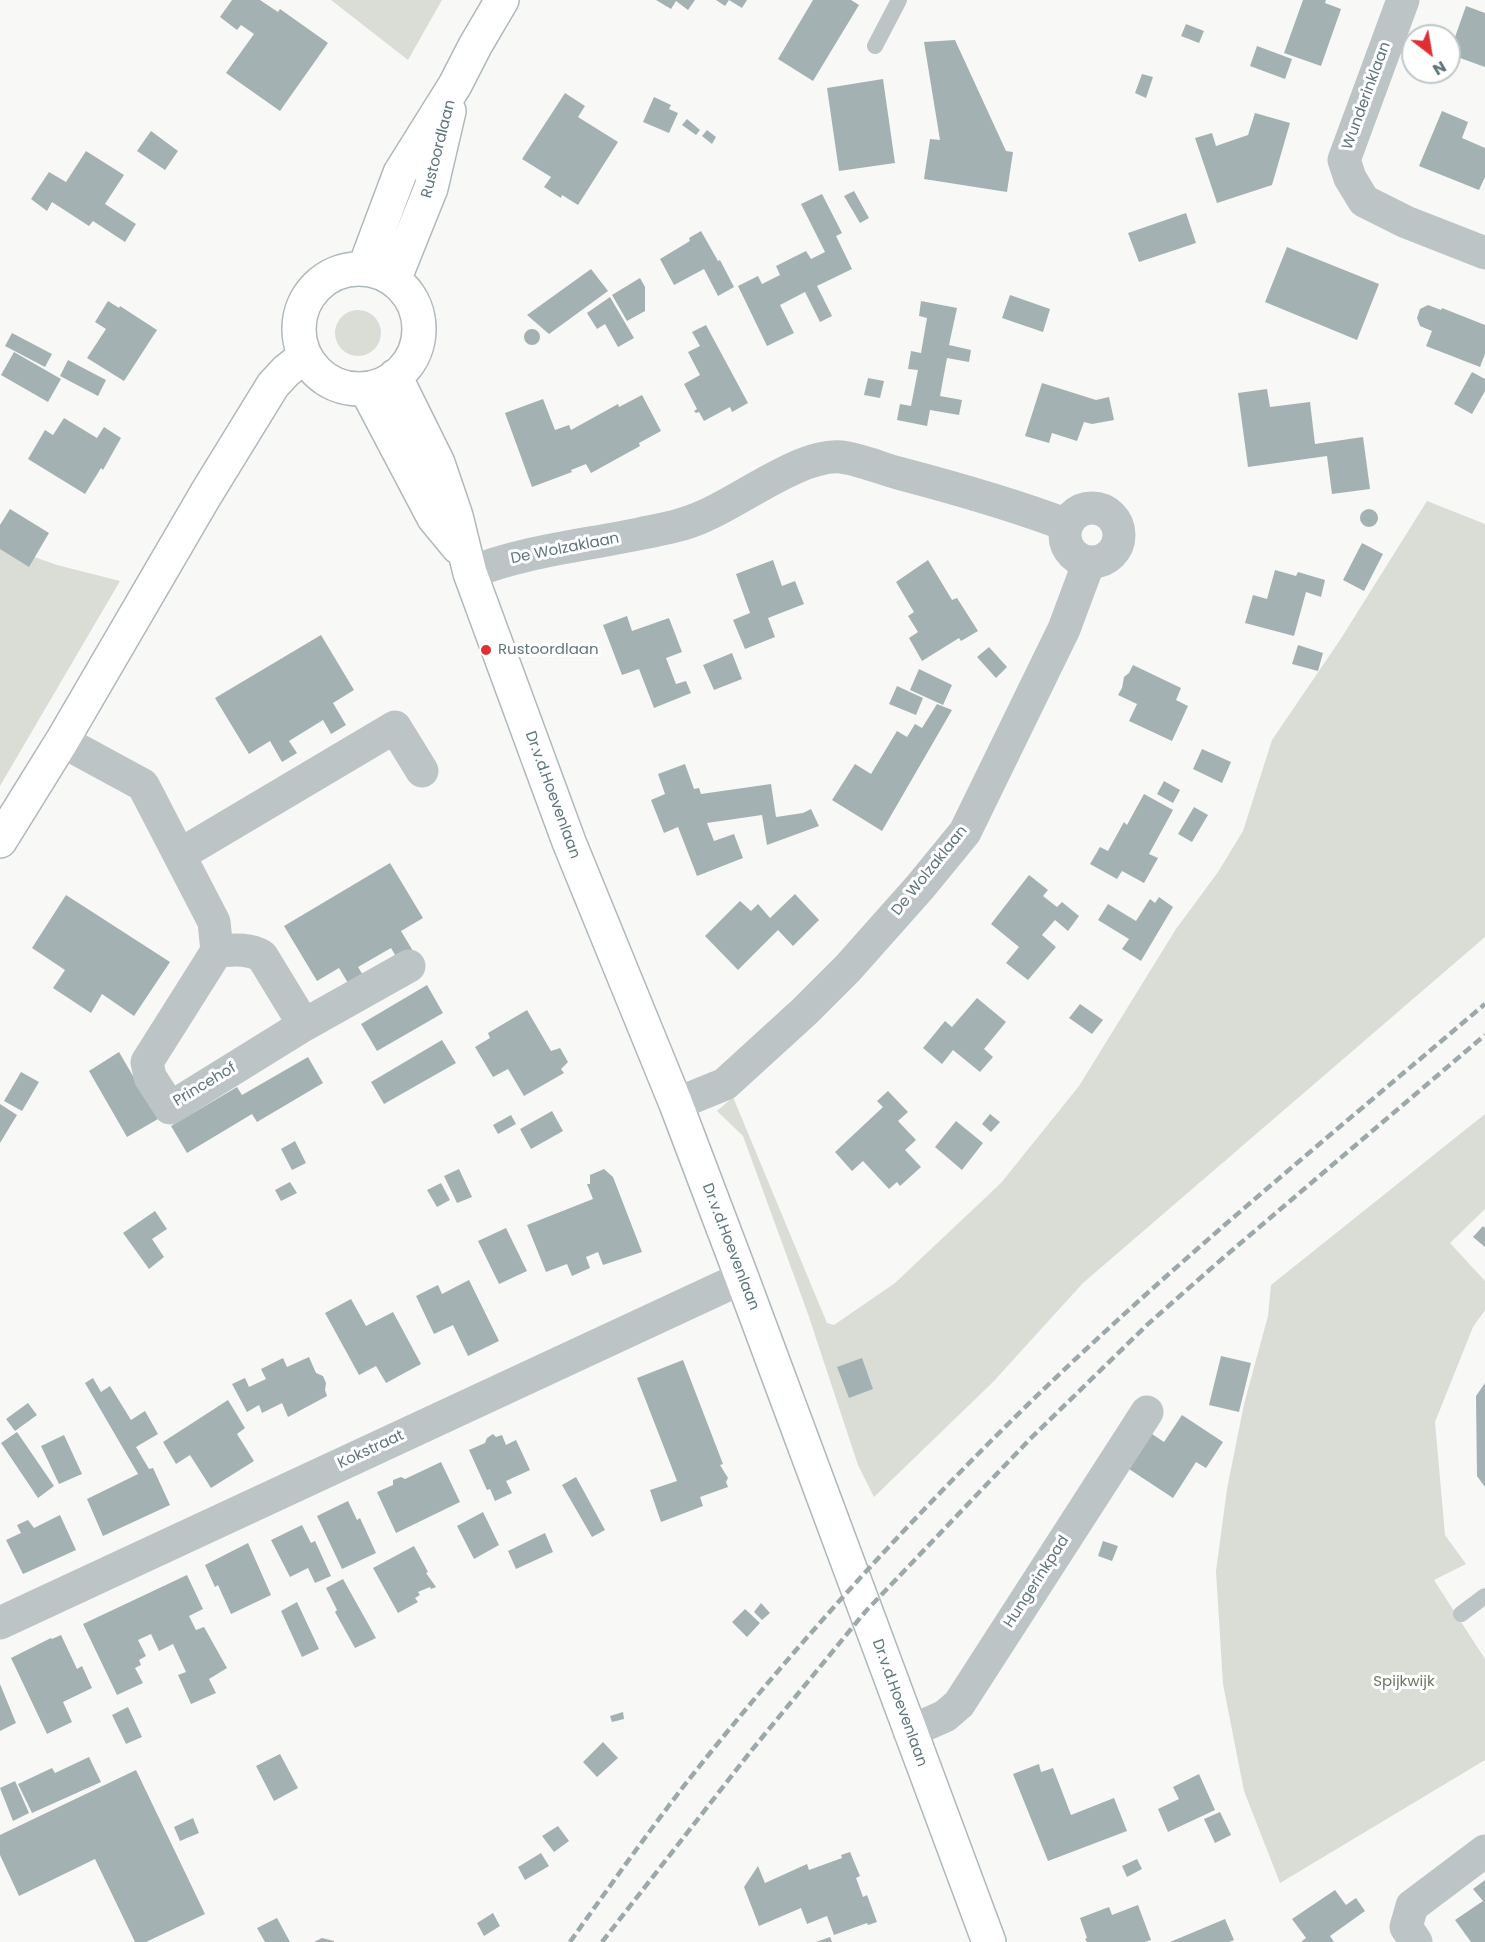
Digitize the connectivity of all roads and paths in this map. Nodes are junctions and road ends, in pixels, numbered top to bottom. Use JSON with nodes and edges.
{"nodes":[{"id":1,"x":502,"y":0,"type":"edge"},
{"id":2,"x":899,"y":0,"type":"edge"},
{"id":3,"x":1402,"y":0,"type":"edge"},
{"id":4,"x":875,"y":46,"type":"dead end"},
{"id":5,"x":1485,"y":253,"type":"edge"},
{"id":6,"x":379,"y":274,"type":"junction"},
{"id":7,"x":305,"y":356,"type":"junction"},
{"id":8,"x":381,"y":383,"type":"junction"},
{"id":9,"x":1067,"y":525,"type":"junction"},
{"id":10,"x":1089,"y":562,"type":"junction"},
{"id":11,"x":468,"y":564,"type":"junction"},
{"id":12,"x":62,"y":741,"type":"junction"},
{"id":13,"x":422,"y":771,"type":"dead end"},
{"id":14,"x":0,"y":841,"type":"edge"},
{"id":15,"x":181,"y":854,"type":"junction"},
{"id":16,"x":218,"y":951,"type":"junction"},
{"id":17,"x":409,"y":966,"type":"dead end"},
{"id":18,"x":304,"y":1025,"type":"junction"},
{"id":19,"x":676,"y":1104,"type":"junction"},
{"id":20,"x":742,"y":1278,"type":"junction"},
{"id":21,"x":1147,"y":1412,"type":"dead end"},
{"id":22,"x":1485,"y":1596,"type":"edge"},
{"id":23,"x":1461,"y":1614,"type":"dead end"},
{"id":24,"x":0,"y":1623,"type":"edge"},
{"id":25,"x":909,"y":1732,"type":"junction"},
{"id":26,"x":1485,"y":1851,"type":"edge"},
{"id":27,"x":988,"y":1942,"type":"edge"},
{"id":28,"x":1416,"y":1942,"type":"edge"}],
"edges":[{"from":1,"to":6,"type":"street","name":"Rustoordlaan"},
{"from":2,"to":4,"type":"lane"},
{"from":3,"to":5,"type":"street","name":"Wunderinklaan"},
{"from":6,"to":7,"type":"street"},
{"from":6,"to":8,"type":"street"},
{"from":7,"to":8,"type":"street"},
{"from":7,"to":12,"type":"street"},
{"from":8,"to":11,"type":"street","name":"Dr.v.d.Hoevenlaan"},
{"from":9,"to":10,"type":"street"},
{"from":9,"to":10,"type":"street"},
{"from":9,"to":11,"type":"street","name":"De Wolzaklaan"},
{"from":10,"to":19,"type":"street","name":"De Wolzaklaan"},
{"from":11,"to":19,"type":"street","name":"Dr.v.d.Hoevenlaan"},
{"from":12,"to":14,"type":"street"},
{"from":12,"to":15,"type":"street"},
{"from":13,"to":15,"type":"street"},
{"from":15,"to":16,"type":"street"},
{"from":16,"to":18,"type":"street"},
{"from":16,"to":18,"type":"street","name":"Princehof"},
{"from":17,"to":18,"type":"street","name":"Princehof"},
{"from":19,"to":20,"type":"street","name":"Dr.v.d.Hoevenlaan"},
{"from":20,"to":24,"type":"street","name":"Kokstraat"},
{"from":20,"to":25,"type":"street","name":"Dr.v.d.Hoevenlaan"},
{"from":21,"to":25,"type":"street","name":"Hungerinkpad"},
{"from":22,"to":23,"type":"lane"},
{"from":25,"to":27,"type":"street","name":"Dr.v.d.Hoevenlaan"},
{"from":26,"to":28,"type":"street"}]}
